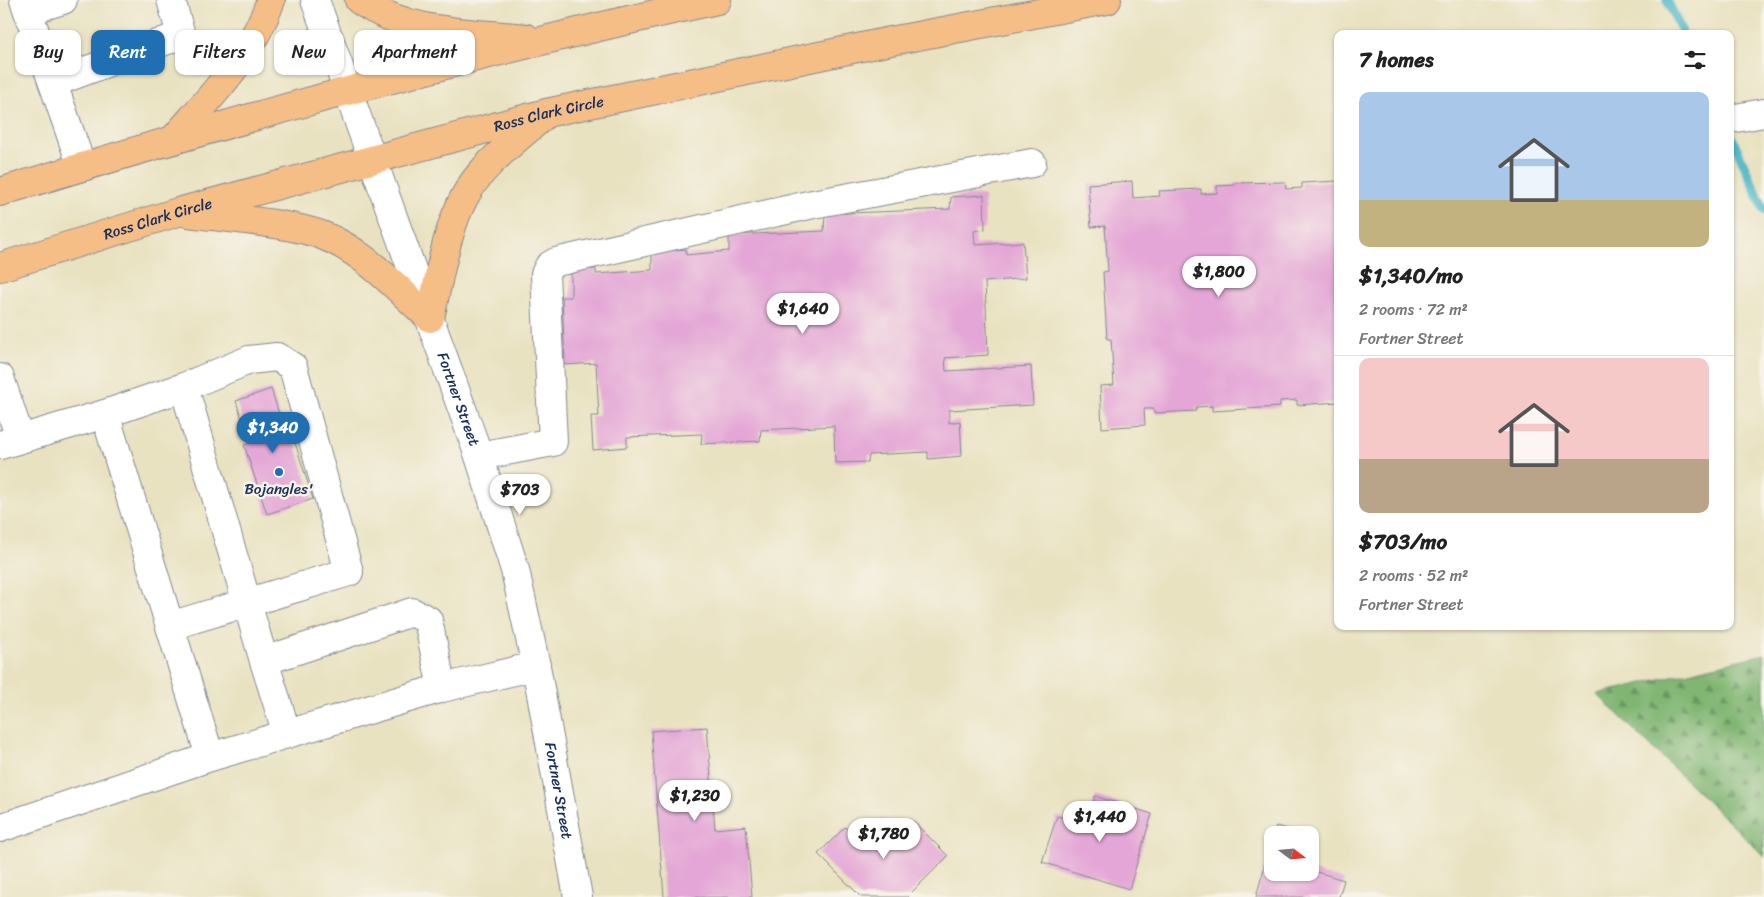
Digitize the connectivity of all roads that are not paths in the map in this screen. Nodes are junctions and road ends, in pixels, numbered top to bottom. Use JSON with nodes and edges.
{"nodes":[{"id":1,"x":63,"y":0,"type":"edge"},
{"id":2,"x":271,"y":0,"type":"edge"},
{"id":3,"x":315,"y":0,"type":"edge"},
{"id":4,"x":358,"y":0,"type":"edge"},
{"id":5,"x":1107,"y":0,"type":"edge"},
{"id":6,"x":175,"y":1,"type":"edge"},
{"id":7,"x":710,"y":1,"type":"edge"},
{"id":8,"x":26,"y":6,"type":"edge"},
{"id":9,"x":545,"y":40,"type":"junction"},
{"id":10,"x":53,"y":83,"type":"junction"},
{"id":11,"x":347,"y":92,"type":"junction"},
{"id":12,"x":1764,"y":113,"type":"edge"},
{"id":13,"x":546,"y":114,"type":"junction"},
{"id":14,"x":1734,"y":118,"type":"edge"},
{"id":15,"x":173,"y":140,"type":"junction"},
{"id":16,"x":371,"y":159,"type":"junction"},
{"id":17,"x":1032,"y":163,"type":"dead end"},
{"id":18,"x":82,"y":167,"type":"junction"},
{"id":19,"x":0,"y":192,"type":"edge"},
{"id":20,"x":178,"y":212,"type":"junction"},
{"id":21,"x":0,"y":267,"type":"edge"},
{"id":22,"x":430,"y":318,"type":"junction"},
{"id":23,"x":0,"y":378,"type":"edge"},
{"id":24,"x":184,"y":387,"type":"junction"},
{"id":25,"x":105,"y":414,"type":"junction"},
{"id":26,"x":10,"y":441,"type":"edge"},
{"id":27,"x":479,"y":456,"type":"junction"},
{"id":28,"x":247,"y":603,"type":"junction"},
{"id":29,"x":170,"y":626,"type":"junction"},
{"id":30,"x":264,"y":661,"type":"junction"},
{"id":31,"x":536,"y":666,"type":"junction"},
{"id":32,"x":442,"y":688,"type":"junction"},
{"id":33,"x":288,"y":734,"type":"junction"},
{"id":34,"x":210,"y":757,"type":"junction"},
{"id":35,"x":0,"y":828,"type":"edge"},
{"id":36,"x":578,"y":897,"type":"edge"}],
"edges":[{"from":1,"to":8,"type":"street"},
{"from":2,"to":15,"type":"highway"},
{"from":3,"to":11,"type":"street","name":"Fortner Street"},
{"from":4,"to":9,"type":"highway"},
{"from":5,"to":13,"type":"highway","name":"Ross Clark Circle"},
{"from":6,"to":10,"type":"street"},
{"from":7,"to":9,"type":"highway"},
{"from":8,"to":10,"type":"street"},
{"from":9,"to":11,"type":"highway"},
{"from":10,"to":18,"type":"street"},
{"from":11,"to":15,"type":"highway"},
{"from":11,"to":16,"type":"street","name":"Fortner Street"},
{"from":12,"to":14,"type":"street"},
{"from":13,"to":16,"type":"highway","name":"Ross Clark Circle"},
{"from":13,"to":22,"type":"highway"},
{"from":15,"to":18,"type":"highway"},
{"from":16,"to":20,"type":"highway","name":"Ross Clark Circle"},
{"from":16,"to":22,"type":"street","name":"Fortner Street"},
{"from":17,"to":27,"type":"street"},
{"from":18,"to":19,"type":"highway"},
{"from":20,"to":21,"type":"highway","name":"Ross Clark Circle"},
{"from":20,"to":22,"type":"highway"},
{"from":22,"to":27,"type":"street","name":"Fortner Street"},
{"from":23,"to":26,"type":"street"},
{"from":24,"to":25,"type":"street"},
{"from":24,"to":28,"type":"street"},
{"from":24,"to":28,"type":"street"},
{"from":25,"to":26,"type":"street"},
{"from":25,"to":29,"type":"street"},
{"from":27,"to":31,"type":"street","name":"Fortner Street"},
{"from":28,"to":29,"type":"street"},
{"from":28,"to":30,"type":"street"},
{"from":29,"to":34,"type":"street"},
{"from":30,"to":32,"type":"street"},
{"from":30,"to":33,"type":"street"},
{"from":31,"to":32,"type":"street"},
{"from":31,"to":36,"type":"street","name":"Fortner Street"},
{"from":32,"to":33,"type":"street"},
{"from":33,"to":34,"type":"street"},
{"from":34,"to":35,"type":"street"}]}
